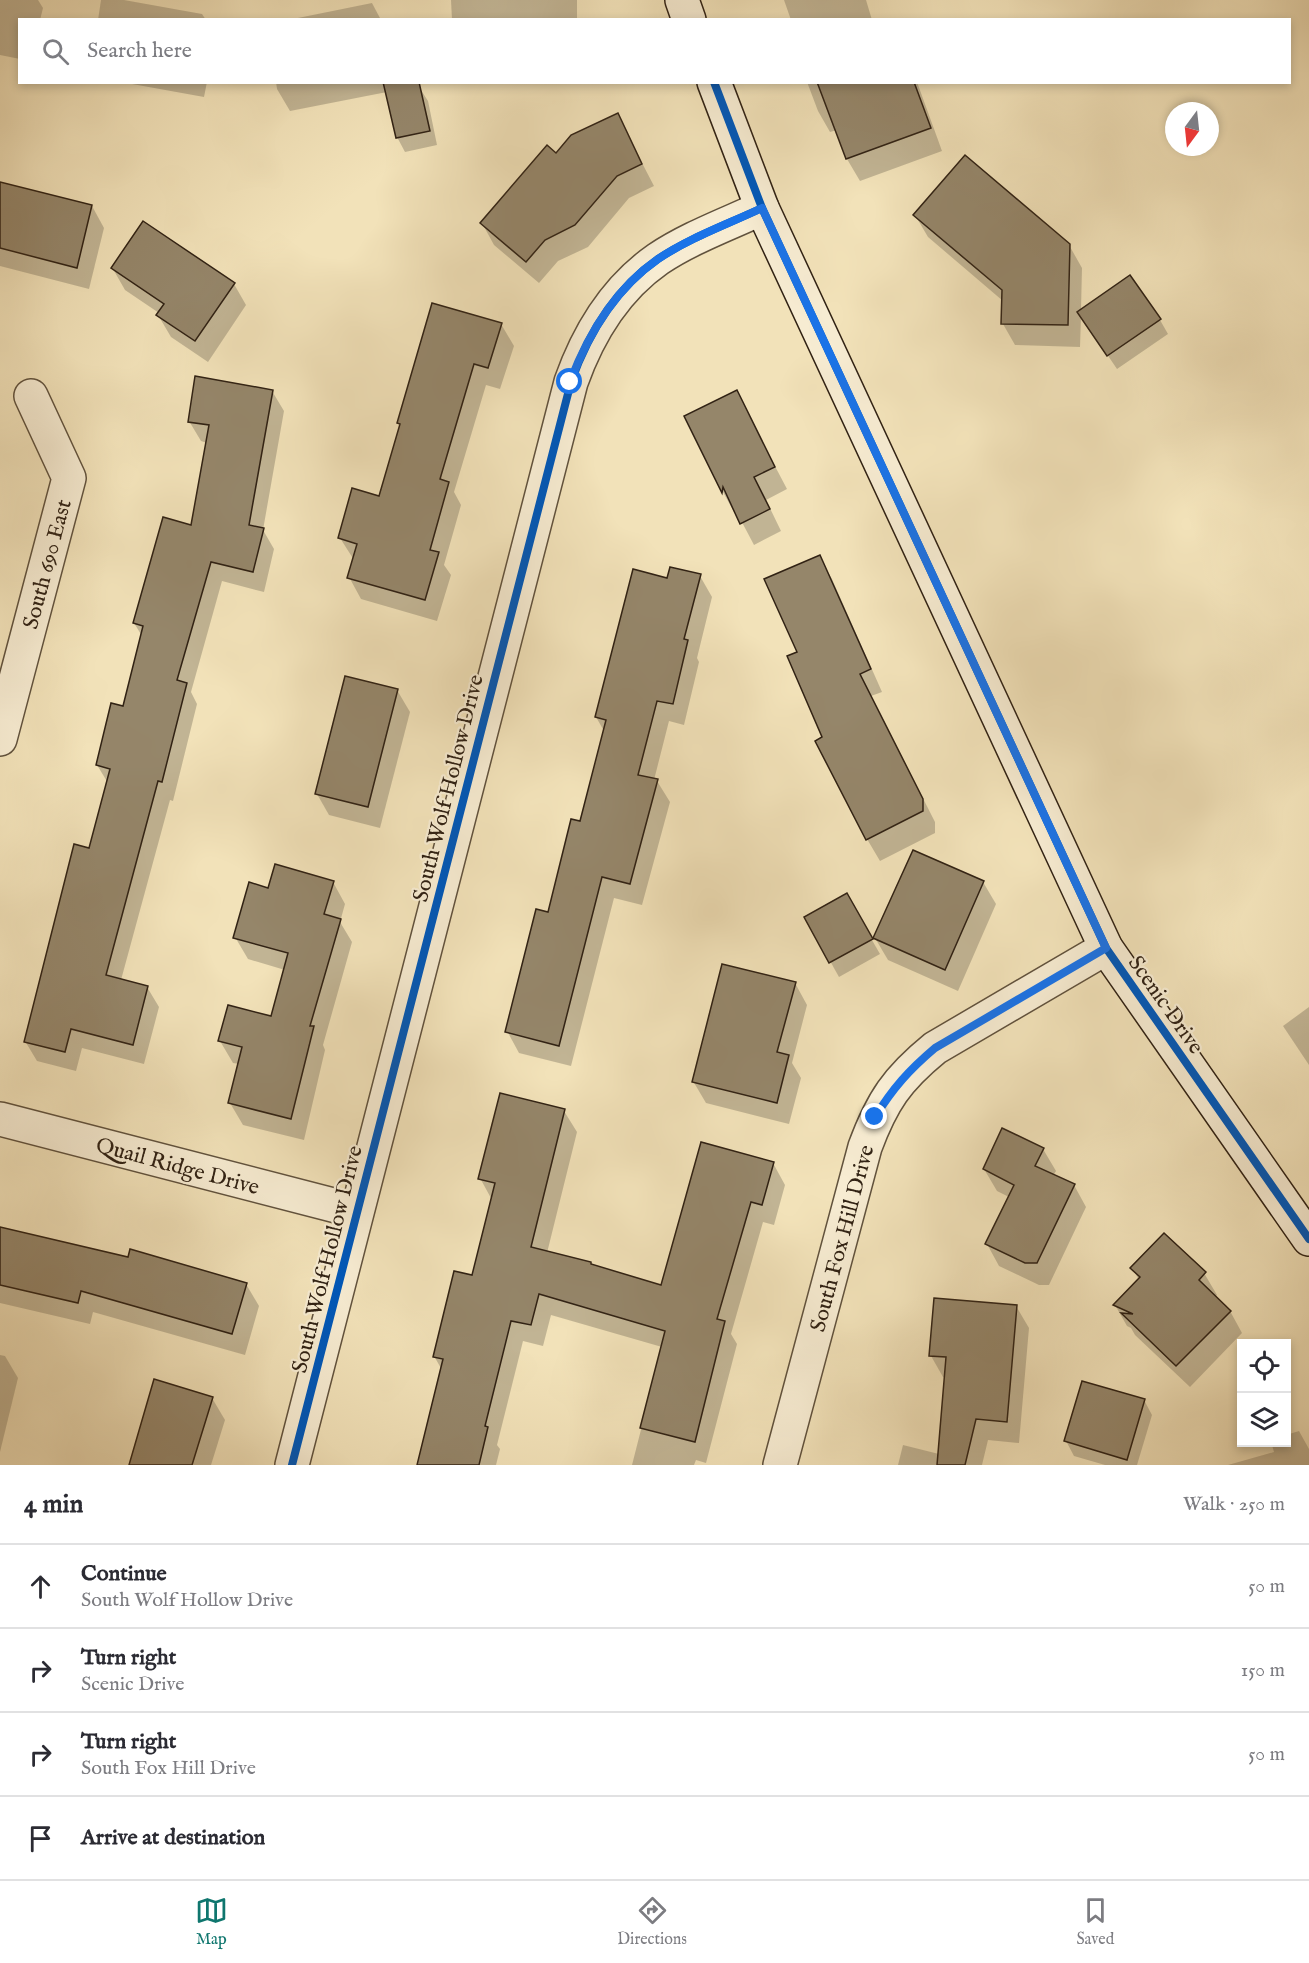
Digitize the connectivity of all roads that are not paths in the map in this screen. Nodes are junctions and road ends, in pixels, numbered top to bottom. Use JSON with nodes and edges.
{"nodes":[{"id":1,"x":682,"y":0,"type":"edge"},
{"id":2,"x":688,"y":18,"type":"edge"},
{"id":3,"x":715,"y":84,"type":"edge"},
{"id":4,"x":762,"y":208,"type":"junction"},
{"id":5,"x":31,"y":396,"type":"dead end"},
{"id":6,"x":8,"y":678,"type":"edge"},
{"id":7,"x":0,"y":739,"type":"edge"},
{"id":8,"x":1106,"y":948,"type":"junction"},
{"id":9,"x":0,"y":1119,"type":"edge"},
{"id":10,"x":356,"y":1211,"type":"junction"},
{"id":11,"x":1309,"y":1239,"type":"edge"},
{"id":12,"x":292,"y":1465,"type":"edge"},
{"id":13,"x":780,"y":1465,"type":"edge"}],
"edges":[{"from":1,"to":2,"type":"street"},
{"from":3,"to":4,"type":"street","name":"Scenic Drive"},
{"from":4,"to":8,"type":"street","name":"Scenic Drive"},
{"from":4,"to":10,"type":"street","name":"South Wolf Hollow Drive"},
{"from":5,"to":6,"type":"street","name":"South 690 East"},
{"from":6,"to":7,"type":"street","name":"South 690 East"},
{"from":8,"to":11,"type":"street","name":"Scenic Drive"},
{"from":8,"to":13,"type":"street","name":"South Fox Hill Drive"},
{"from":9,"to":10,"type":"street","name":"Quail Ridge Drive"},
{"from":10,"to":12,"type":"street","name":"South Wolf Hollow Drive"}]}
